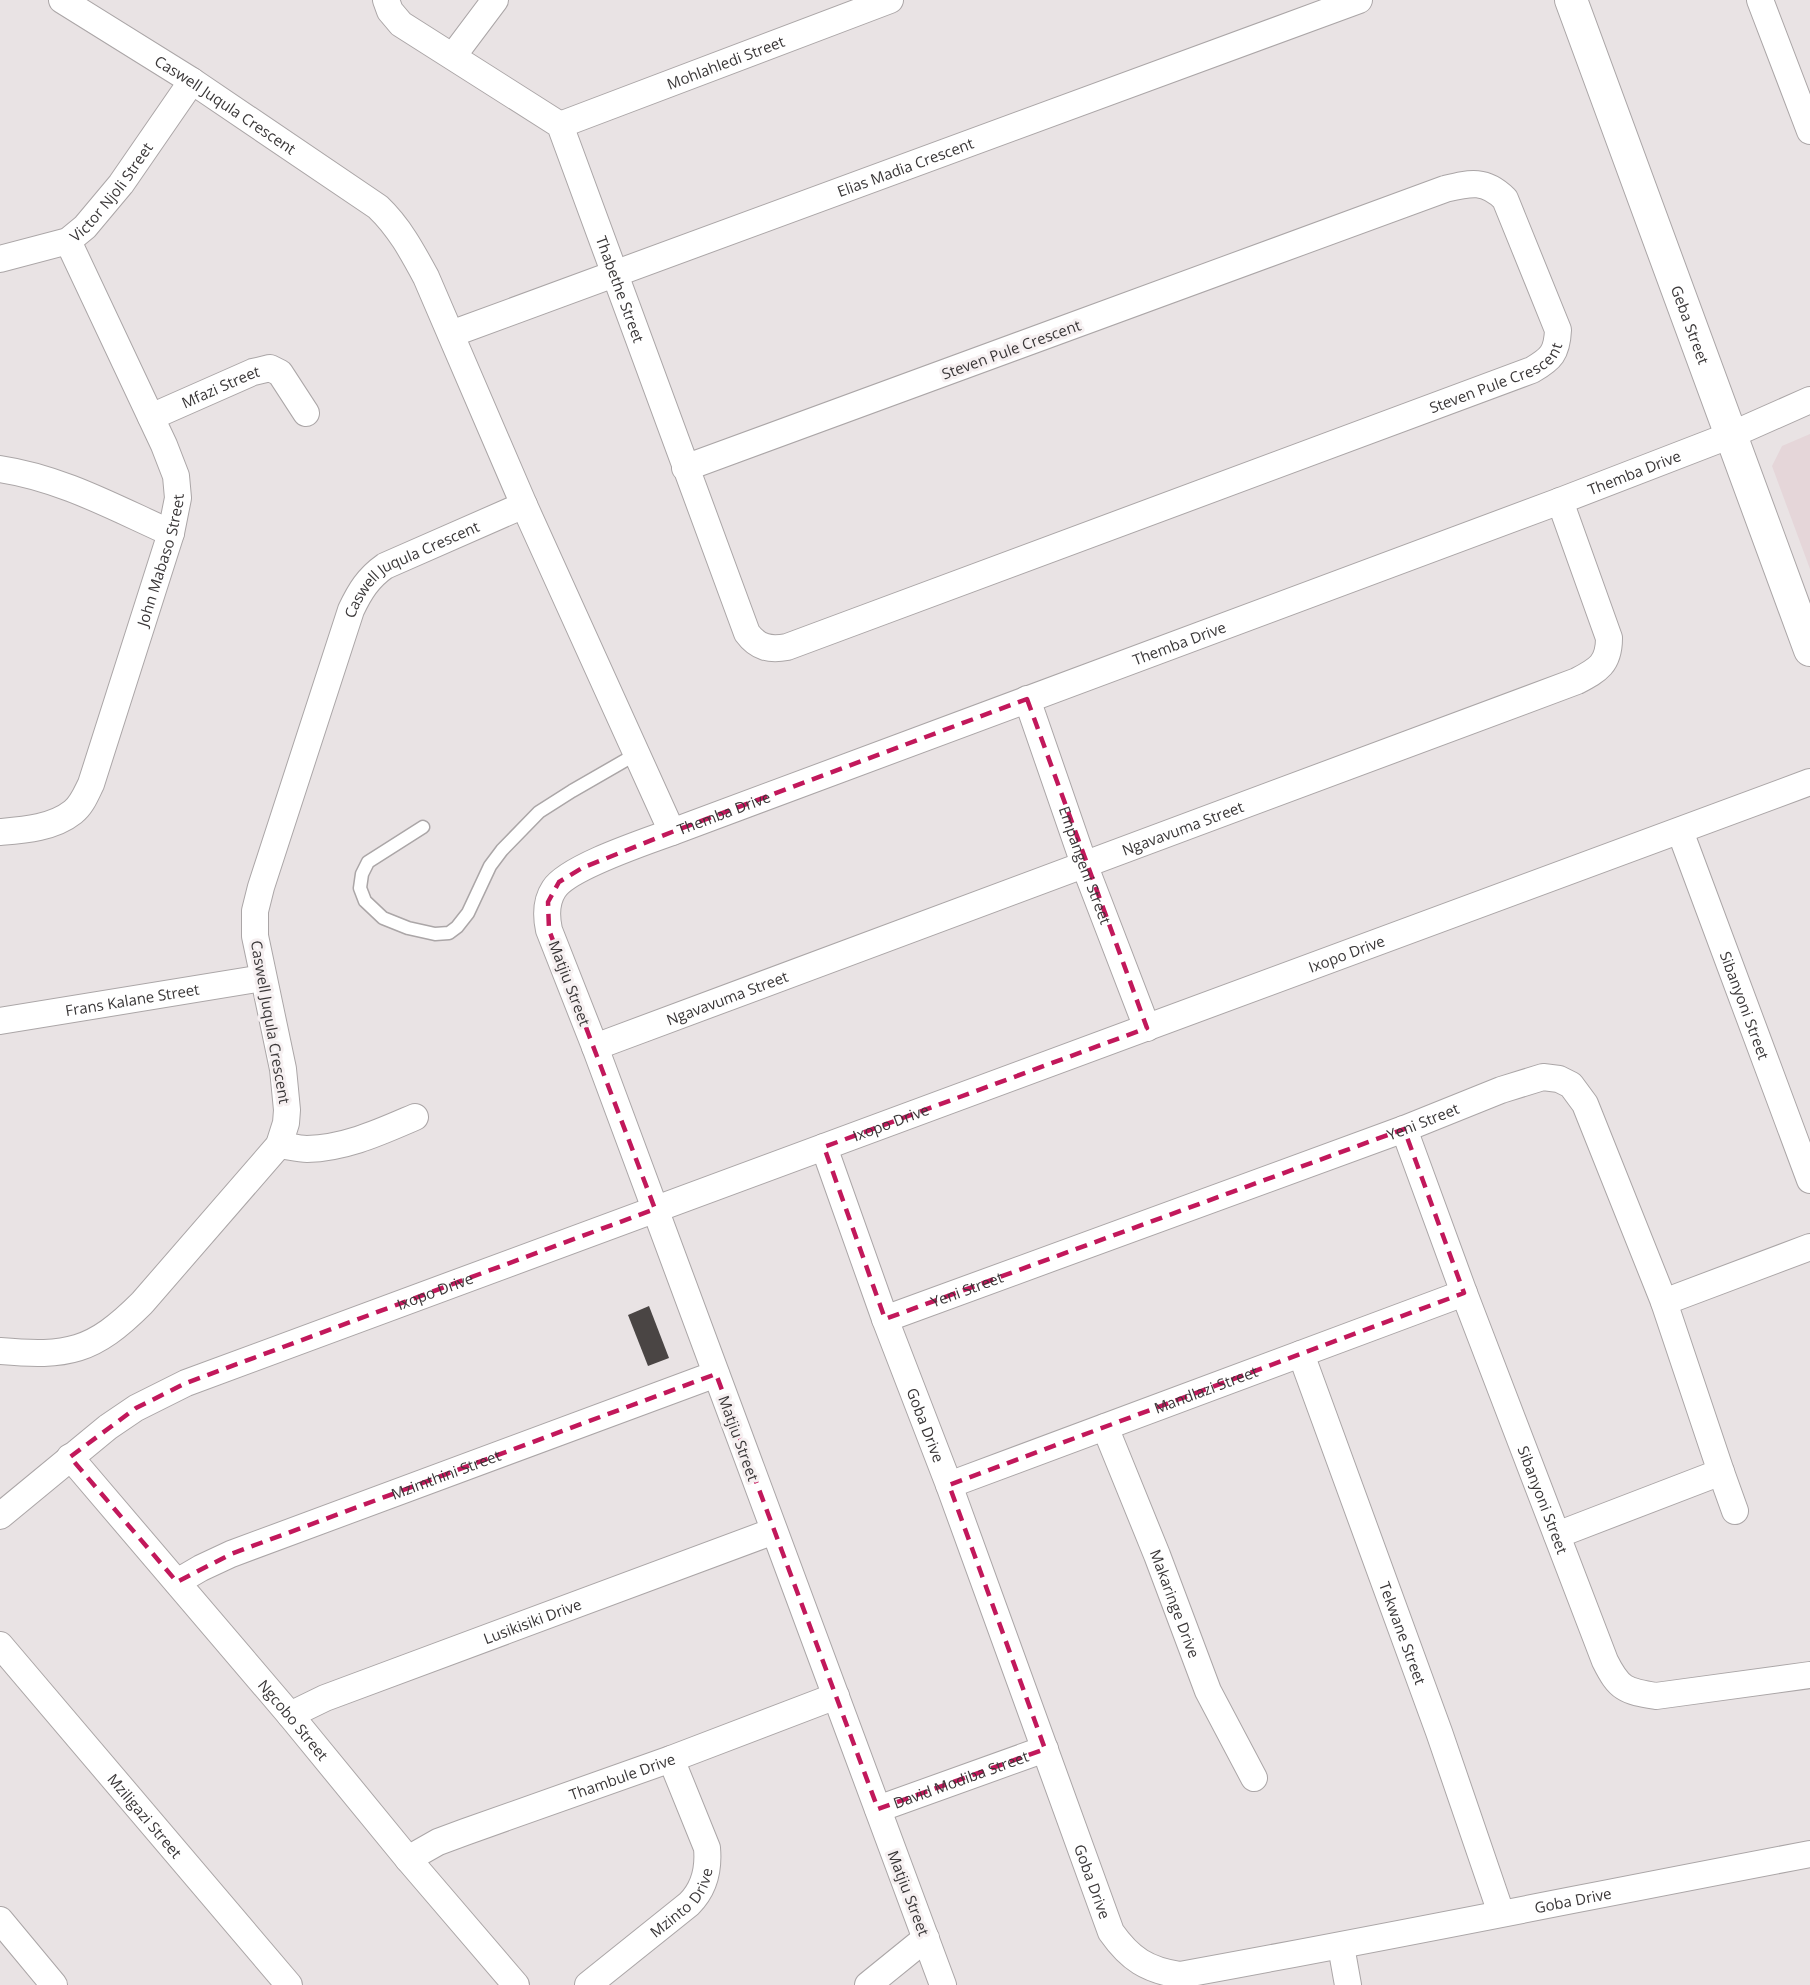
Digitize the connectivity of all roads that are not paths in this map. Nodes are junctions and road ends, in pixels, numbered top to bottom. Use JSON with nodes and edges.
{"nodes":[{"id":1,"x":62,"y":0,"type":"edge"},
{"id":2,"x":386,"y":0,"type":"edge"},
{"id":3,"x":495,"y":0,"type":"edge"},
{"id":4,"x":890,"y":0,"type":"edge"},
{"id":5,"x":1359,"y":0,"type":"edge"},
{"id":6,"x":1571,"y":0,"type":"edge"},
{"id":7,"x":1760,"y":0,"type":"edge"},
{"id":8,"x":453,"y":56,"type":"junction"},
{"id":9,"x":192,"y":81,"type":"junction"},
{"id":10,"x":560,"y":125,"type":"junction"},
{"id":11,"x":1810,"y":132,"type":"edge"},
{"id":12,"x":68,"y":241,"type":"junction"},
{"id":13,"x":0,"y":259,"type":"edge"},
{"id":14,"x":615,"y":275,"type":"junction"},
{"id":15,"x":451,"y":334,"type":"junction"},
{"id":16,"x":1810,"y":400,"type":"edge"},
{"id":17,"x":306,"y":413,"type":"dead end"},
{"id":18,"x":151,"y":417,"type":"junction"},
{"id":19,"x":1731,"y":435,"type":"junction"},
{"id":20,"x":685,"y":468,"type":"junction"},
{"id":21,"x":0,"y":469,"type":"edge"},
{"id":22,"x":1560,"y":501,"type":"junction"},
{"id":23,"x":525,"y":505,"type":"junction"},
{"id":24,"x":171,"y":533,"type":"junction"},
{"id":25,"x":767,"y":648,"type":"joint"},
{"id":26,"x":1810,"y":650,"type":"edge"},
{"id":27,"x":1027,"y":699,"type":"junction"},
{"id":28,"x":638,"y":753,"type":"junction"},
{"id":29,"x":1810,"y":782,"type":"edge"},
{"id":30,"x":423,"y":827,"type":"dead end"},
{"id":31,"x":1680,"y":831,"type":"junction"},
{"id":32,"x":0,"y":832,"type":"edge"},
{"id":33,"x":672,"y":832,"type":"junction"},
{"id":34,"x":1084,"y":864,"type":"junction"},
{"id":35,"x":553,"y":890,"type":"joint"},
{"id":36,"x":263,"y":978,"type":"junction"},
{"id":37,"x":0,"y":1021,"type":"edge"},
{"id":38,"x":1148,"y":1028,"type":"junction"},
{"id":39,"x":595,"y":1047,"type":"junction"},
{"id":40,"x":415,"y":1117,"type":"dead end"},
{"id":41,"x":1404,"y":1129,"type":"junction"},
{"id":42,"x":279,"y":1145,"type":"junction"},
{"id":43,"x":824,"y":1147,"type":"junction"},
{"id":44,"x":1810,"y":1180,"type":"edge"},
{"id":45,"x":655,"y":1209,"type":"junction"},
{"id":46,"x":1810,"y":1247,"type":"edge"},
{"id":47,"x":1464,"y":1293,"type":"junction"},
{"id":48,"x":1664,"y":1302,"type":"junction"},
{"id":49,"x":885,"y":1319,"type":"junction"},
{"id":50,"x":0,"y":1351,"type":"edge"},
{"id":51,"x":1301,"y":1354,"type":"junction"},
{"id":52,"x":716,"y":1374,"type":"junction"},
{"id":53,"x":1105,"y":1427,"type":"junction"},
{"id":54,"x":70,"y":1457,"type":"junction"},
{"id":55,"x":1721,"y":1472,"type":"junction"},
{"id":56,"x":949,"y":1485,"type":"junction"},
{"id":57,"x":1735,"y":1511,"type":"dead end"},
{"id":58,"x":0,"y":1516,"type":"edge"},
{"id":59,"x":774,"y":1532,"type":"junction"},
{"id":60,"x":1557,"y":1535,"type":"junction"},
{"id":61,"x":177,"y":1582,"type":"junction"},
{"id":62,"x":0,"y":1645,"type":"edge"},
{"id":63,"x":1810,"y":1675,"type":"edge"},
{"id":64,"x":836,"y":1696,"type":"junction"},
{"id":65,"x":290,"y":1715,"type":"junction"},
{"id":66,"x":1045,"y":1749,"type":"junction"},
{"id":67,"x":671,"y":1759,"type":"junction"},
{"id":68,"x":1254,"y":1778,"type":"dead end"},
{"id":69,"x":878,"y":1809,"type":"junction"},
{"id":70,"x":1810,"y":1854,"type":"edge"},
{"id":71,"x":408,"y":1859,"type":"junction"},
{"id":72,"x":1501,"y":1913,"type":"junction"},
{"id":73,"x":0,"y":1920,"type":"edge"},
{"id":74,"x":926,"y":1938,"type":"junction"},
{"id":75,"x":1341,"y":1946,"type":"junction"},
{"id":76,"x":54,"y":1985,"type":"edge"},
{"id":77,"x":289,"y":1985,"type":"edge"},
{"id":78,"x":516,"y":1985,"type":"edge"},
{"id":79,"x":588,"y":1985,"type":"edge"},
{"id":80,"x":868,"y":1985,"type":"edge"},
{"id":81,"x":943,"y":1985,"type":"edge"},
{"id":82,"x":1348,"y":1985,"type":"edge"}],
"edges":[{"from":1,"to":9,"type":"street","name":"Caswell Juqula Crescent"},
{"from":2,"to":8,"type":"street"},
{"from":3,"to":8,"type":"street"},
{"from":4,"to":10,"type":"street","name":"Mohlahledi Street"},
{"from":5,"to":14,"type":"street","name":"Elias Madia Crescent"},
{"from":6,"to":19,"type":"street","name":"Geba Street"},
{"from":7,"to":11,"type":"street"},
{"from":8,"to":10,"type":"street"},
{"from":9,"to":12,"type":"street","name":"Victor Njoli Street"},
{"from":9,"to":15,"type":"street","name":"Caswell Juqula Crescent"},
{"from":10,"to":14,"type":"street","name":"Thabethe Street"},
{"from":12,"to":13,"type":"street","name":"Victor Njoli Street"},
{"from":12,"to":18,"type":"street","name":"John Mabaso Street"},
{"from":14,"to":15,"type":"street","name":"Elias Madia Crescent"},
{"from":14,"to":20,"type":"street","name":"Thabethe Street"},
{"from":15,"to":23,"type":"street","name":"Caswell Juqula Crescent"},
{"from":16,"to":19,"type":"street","name":"Themba Drive"},
{"from":17,"to":18,"type":"street","name":"Mfazi Street"},
{"from":18,"to":24,"type":"street","name":"John Mabaso Street"},
{"from":19,"to":22,"type":"street","name":"Themba Drive"},
{"from":19,"to":26,"type":"street","name":"Geba Street"},
{"from":20,"to":25,"type":"street","name":"Thabethe Street"},
{"from":20,"to":25,"type":"street","name":"Steven Pule Crescent"},
{"from":21,"to":24,"type":"street"},
{"from":22,"to":27,"type":"street","name":"Themba Drive"},
{"from":22,"to":34,"type":"street","name":"Ngavavuma Street"},
{"from":23,"to":28,"type":"street","name":"Caswell Juqula Crescent"},
{"from":23,"to":36,"type":"street","name":"Caswell Juqula Crescent"},
{"from":24,"to":32,"type":"street","name":"John Mabaso Street"},
{"from":27,"to":33,"type":"street","name":"Themba Drive"},
{"from":27,"to":34,"type":"street","name":"Empangeni Street"},
{"from":28,"to":30,"type":"lane"},
{"from":28,"to":33,"type":"street","name":"Caswell Juqula Crescent"},
{"from":29,"to":31,"type":"street","name":"Ixopo Drive"},
{"from":31,"to":38,"type":"street","name":"Ixopo Drive"},
{"from":31,"to":44,"type":"street","name":"Sibanyoni Street"},
{"from":33,"to":35,"type":"street","name":"Themba Drive"},
{"from":34,"to":38,"type":"street","name":"Empangeni Street"},
{"from":34,"to":39,"type":"street","name":"Ngavavuma Street"},
{"from":35,"to":39,"type":"street","name":"Matjiu Street"},
{"from":36,"to":37,"type":"street","name":"Frans Kalane Street"},
{"from":36,"to":42,"type":"street","name":"Caswell Juqula Crescent"},
{"from":38,"to":43,"type":"street","name":"Ixopo Drive"},
{"from":39,"to":45,"type":"street","name":"Matjiu Street"},
{"from":40,"to":42,"type":"street"},
{"from":41,"to":47,"type":"street","name":"Sibanyoni Street"},
{"from":41,"to":48,"type":"street","name":"Yeni Street"},
{"from":41,"to":49,"type":"street","name":"Yeni Street"},
{"from":42,"to":50,"type":"street","name":"Caswell Juqula Crescent"},
{"from":43,"to":45,"type":"street","name":"Ixopo Drive"},
{"from":43,"to":49,"type":"street","name":"Goba Drive"},
{"from":45,"to":52,"type":"street","name":"Matjiu Street"},
{"from":45,"to":54,"type":"street","name":"Ixopo Drive"},
{"from":46,"to":48,"type":"street"},
{"from":47,"to":51,"type":"street","name":"Mandlazi Street"},
{"from":47,"to":60,"type":"street","name":"Sibanyoni Street"},
{"from":48,"to":55,"type":"street","name":"Yeni Street"},
{"from":49,"to":56,"type":"street","name":"Goba Drive"},
{"from":51,"to":53,"type":"street","name":"Mandlazi Street"},
{"from":51,"to":72,"type":"street","name":"Tekwane Street"},
{"from":52,"to":59,"type":"street","name":"Matjiu Street"},
{"from":52,"to":61,"type":"street","name":"Mzimthini Street"},
{"from":53,"to":56,"type":"street","name":"Mandlazi Street"},
{"from":53,"to":68,"type":"street","name":"Makaringe Drive"},
{"from":54,"to":58,"type":"street","name":"Ixopo Drive"},
{"from":54,"to":61,"type":"street","name":"Ngcobo Street"},
{"from":55,"to":57,"type":"street","name":"Yeni Street"},
{"from":55,"to":60,"type":"street"},
{"from":56,"to":66,"type":"street","name":"Goba Drive"},
{"from":59,"to":64,"type":"street","name":"Matjiu Street"},
{"from":59,"to":65,"type":"street","name":"Lusikisiki Drive"},
{"from":60,"to":63,"type":"street","name":"Sibanyoni Street"},
{"from":61,"to":65,"type":"street","name":"Ngcobo Street"},
{"from":62,"to":77,"type":"street","name":"Mziligazi Street"},
{"from":64,"to":67,"type":"street","name":"Thambule Drive"},
{"from":64,"to":69,"type":"street","name":"Matjiu Street"},
{"from":65,"to":71,"type":"street","name":"Ngcobo Street"},
{"from":66,"to":69,"type":"street","name":"David Modiba Street"},
{"from":66,"to":75,"type":"street","name":"Goba Drive"},
{"from":67,"to":71,"type":"street","name":"Thambule Drive"},
{"from":67,"to":79,"type":"street","name":"Mzinto Drive"},
{"from":69,"to":74,"type":"street","name":"Matjiu Street"},
{"from":70,"to":72,"type":"street","name":"Goba Drive"},
{"from":71,"to":78,"type":"street","name":"Ngcobo Street"},
{"from":72,"to":75,"type":"street","name":"Goba Drive"},
{"from":73,"to":76,"type":"street"},
{"from":74,"to":80,"type":"street"},
{"from":74,"to":81,"type":"street","name":"Matjiu Street"},
{"from":75,"to":82,"type":"street"}]}
